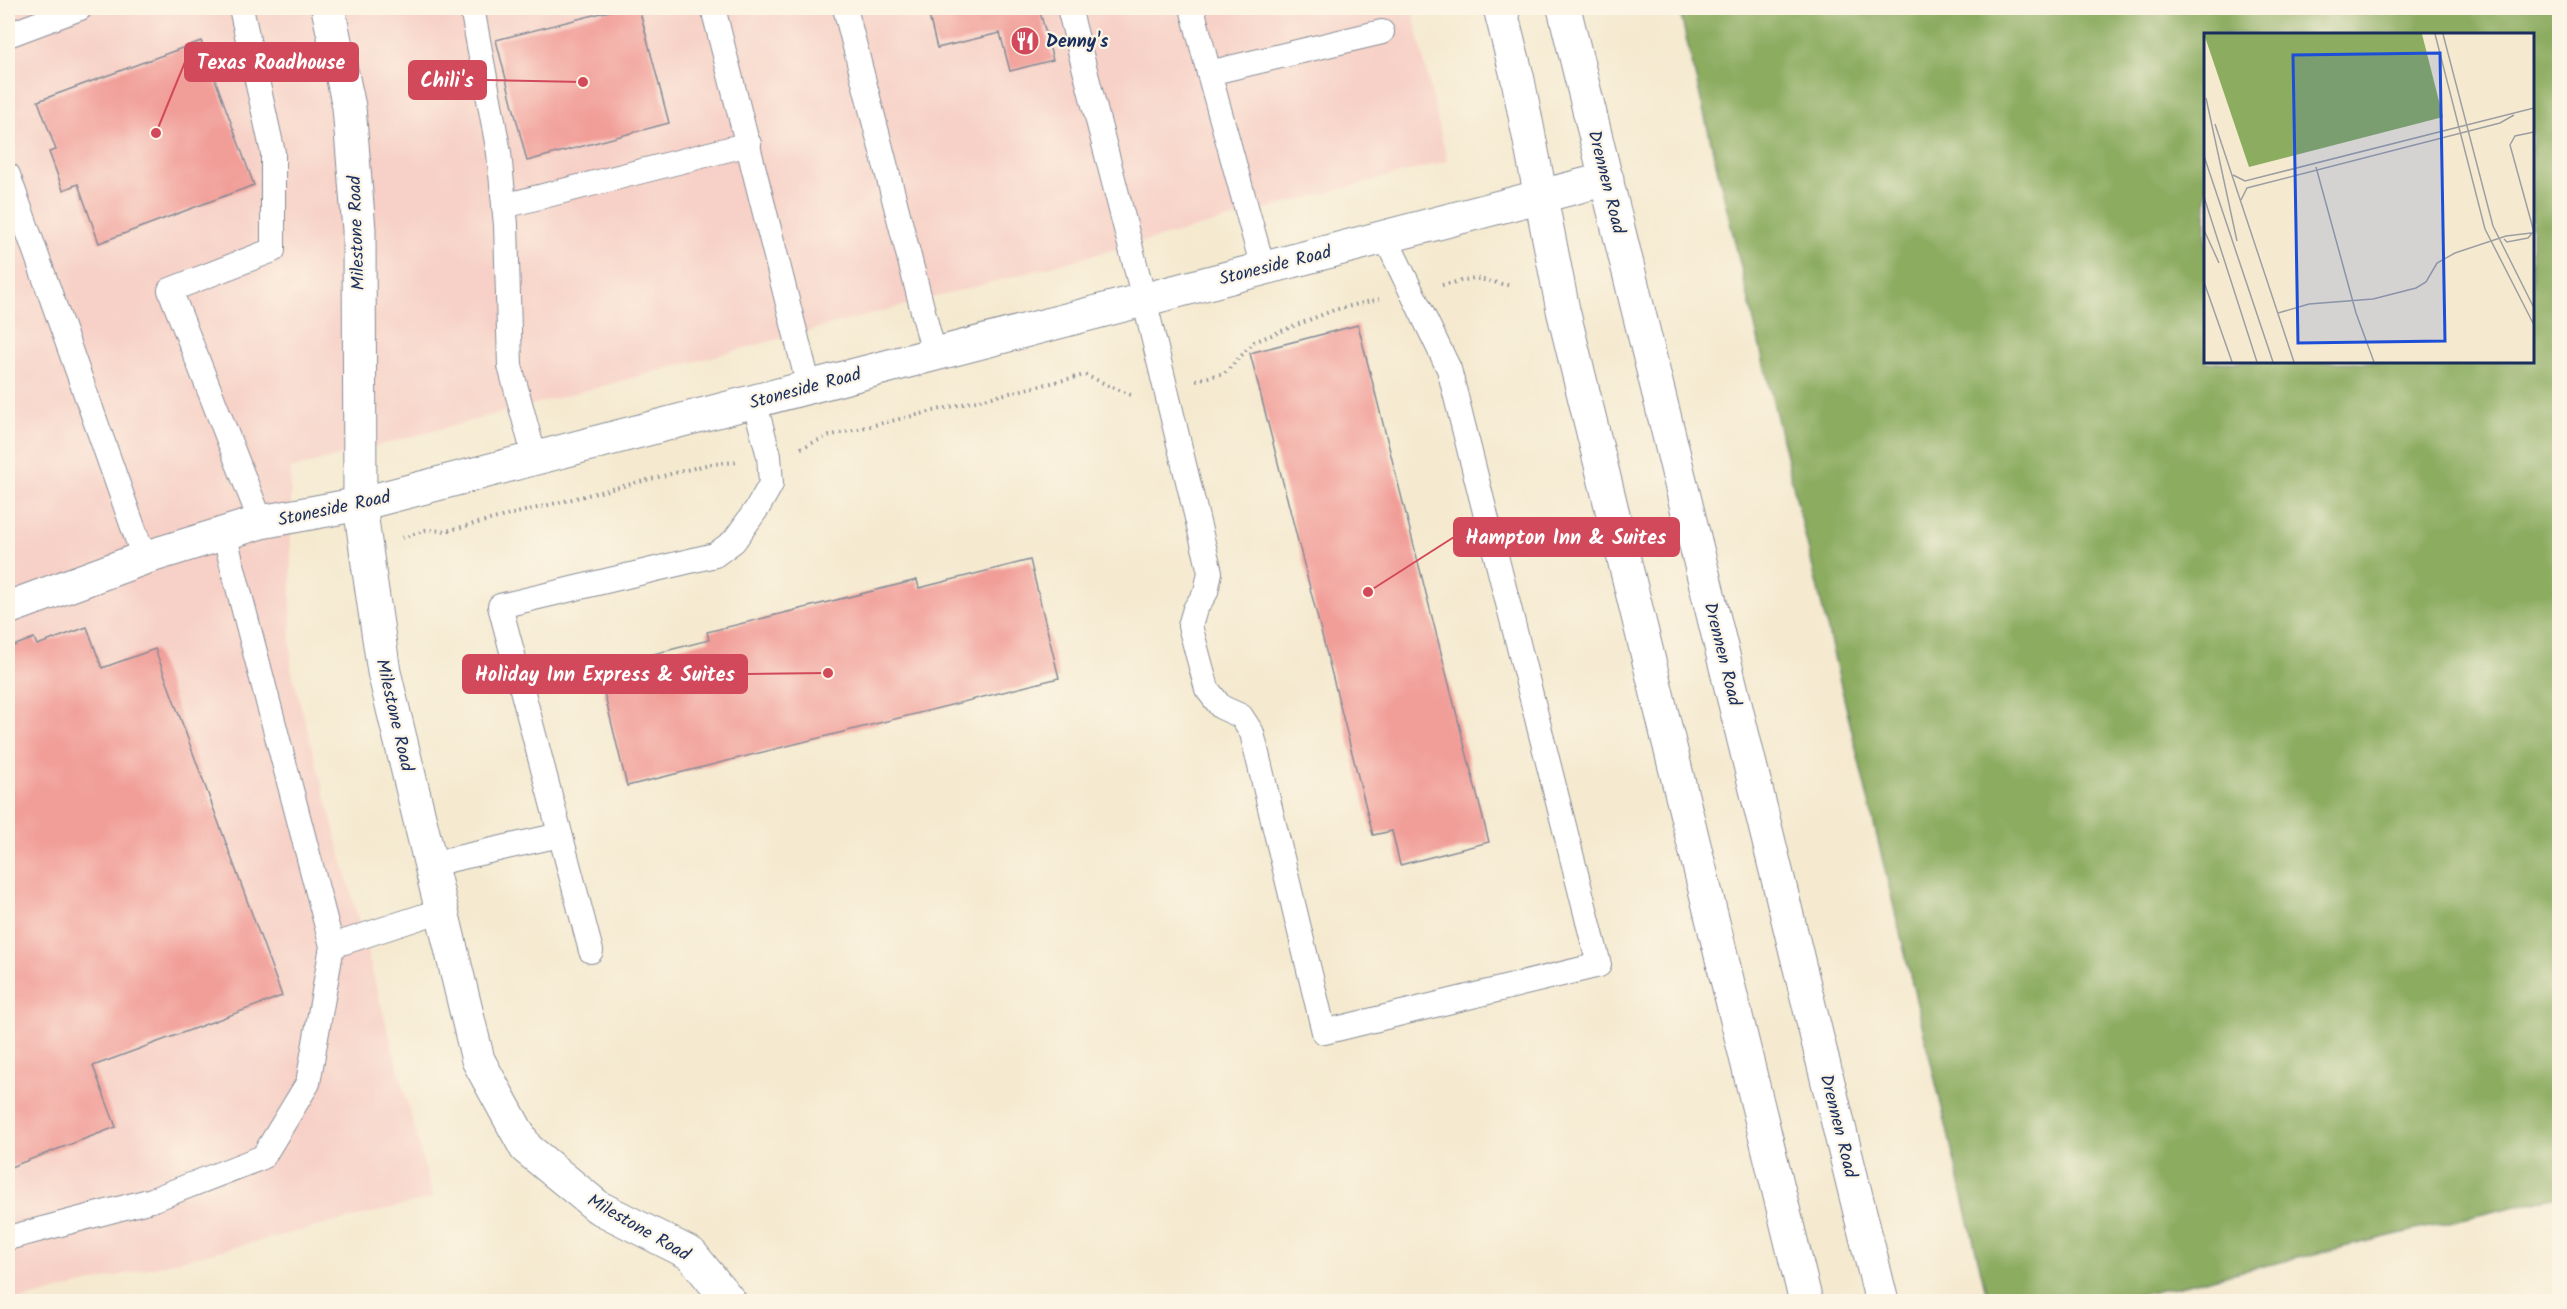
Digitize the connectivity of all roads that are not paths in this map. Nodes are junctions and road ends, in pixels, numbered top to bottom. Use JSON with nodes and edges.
{"nodes":[{"id":1,"x":80,"y":8,"type":"edge"},
{"id":2,"x":242,"y":8,"type":"edge"},
{"id":3,"x":328,"y":8,"type":"edge"},
{"id":4,"x":472,"y":8,"type":"edge"},
{"id":5,"x":713,"y":8,"type":"edge"},
{"id":6,"x":844,"y":8,"type":"edge"},
{"id":7,"x":1069,"y":8,"type":"edge"},
{"id":8,"x":1192,"y":8,"type":"edge"},
{"id":9,"x":1500,"y":8,"type":"edge"},
{"id":10,"x":1564,"y":8,"type":"edge"},
{"id":11,"x":1382,"y":32,"type":"dead end"},
{"id":12,"x":8,"y":35,"type":"edge"},
{"id":13,"x":1209,"y":73,"type":"junction"},
{"id":14,"x":748,"y":144,"type":"junction"},
{"id":15,"x":8,"y":175,"type":"edge"},
{"id":16,"x":1607,"y":179,"type":"junction"},
{"id":17,"x":1540,"y":196,"type":"junction"},
{"id":18,"x":504,"y":206,"type":"junction"},
{"id":19,"x":1384,"y":237,"type":"junction"},
{"id":20,"x":1263,"y":268,"type":"junction"},
{"id":21,"x":1144,"y":299,"type":"junction"},
{"id":22,"x":934,"y":354,"type":"junction"},
{"id":23,"x":810,"y":387,"type":"junction"},
{"id":24,"x":754,"y":401,"type":"junction"},
{"id":25,"x":535,"y":459,"type":"junction"},
{"id":26,"x":360,"y":504,"type":"junction"},
{"id":27,"x":261,"y":522,"type":"junction"},
{"id":28,"x":224,"y":534,"type":"junction"},
{"id":29,"x":144,"y":558,"type":"junction"},
{"id":30,"x":8,"y":608,"type":"edge"},
{"id":31,"x":560,"y":835,"type":"junction"},
{"id":32,"x":431,"y":864,"type":"junction"},
{"id":33,"x":442,"y":910,"type":"junction"},
{"id":34,"x":332,"y":946,"type":"junction"},
{"id":35,"x":591,"y":951,"type":"dead end"},
{"id":36,"x":8,"y":1238,"type":"edge"},
{"id":37,"x":730,"y":1302,"type":"edge"},
{"id":38,"x":1806,"y":1302,"type":"edge"},
{"id":39,"x":1882,"y":1302,"type":"edge"}],
"edges":[{"from":1,"to":12,"type":"lane"},
{"from":2,"to":27,"type":"lane"},
{"from":3,"to":26,"type":"street","name":"Milestone Road"},
{"from":4,"to":18,"type":"lane"},
{"from":5,"to":14,"type":"lane"},
{"from":6,"to":22,"type":"lane"},
{"from":7,"to":21,"type":"lane"},
{"from":8,"to":13,"type":"lane"},
{"from":9,"to":17,"type":"street"},
{"from":10,"to":16,"type":"street","name":"Drennen Road"},
{"from":11,"to":13,"type":"lane"},
{"from":13,"to":20,"type":"lane"},
{"from":14,"to":18,"type":"lane"},
{"from":14,"to":23,"type":"lane"},
{"from":15,"to":29,"type":"lane"},
{"from":16,"to":17,"type":"street","name":"Stoneside Road"},
{"from":16,"to":39,"type":"street","name":"Drennen Road"},
{"from":17,"to":19,"type":"street","name":"Stoneside Road"},
{"from":17,"to":38,"type":"street"},
{"from":18,"to":25,"type":"lane"},
{"from":19,"to":20,"type":"street","name":"Stoneside Road"},
{"from":19,"to":21,"type":"lane"},
{"from":20,"to":21,"type":"street","name":"Stoneside Road"},
{"from":21,"to":22,"type":"street","name":"Stoneside Road"},
{"from":22,"to":23,"type":"street","name":"Stoneside Road"},
{"from":23,"to":24,"type":"street","name":"Stoneside Road"},
{"from":24,"to":25,"type":"street","name":"Stoneside Road"},
{"from":24,"to":31,"type":"lane"},
{"from":25,"to":26,"type":"street","name":"Stoneside Road"},
{"from":26,"to":27,"type":"street","name":"Stoneside Road"},
{"from":26,"to":32,"type":"street","name":"Milestone Road"},
{"from":27,"to":28,"type":"street","name":"Stoneside Road"},
{"from":28,"to":29,"type":"street","name":"Stoneside Road"},
{"from":28,"to":34,"type":"lane"},
{"from":29,"to":30,"type":"street","name":"Stoneside Road"},
{"from":31,"to":32,"type":"lane"},
{"from":31,"to":35,"type":"lane"},
{"from":32,"to":33,"type":"street","name":"Milestone Road"},
{"from":33,"to":34,"type":"lane"},
{"from":33,"to":37,"type":"street","name":"Milestone Road"},
{"from":34,"to":36,"type":"lane"}]}
